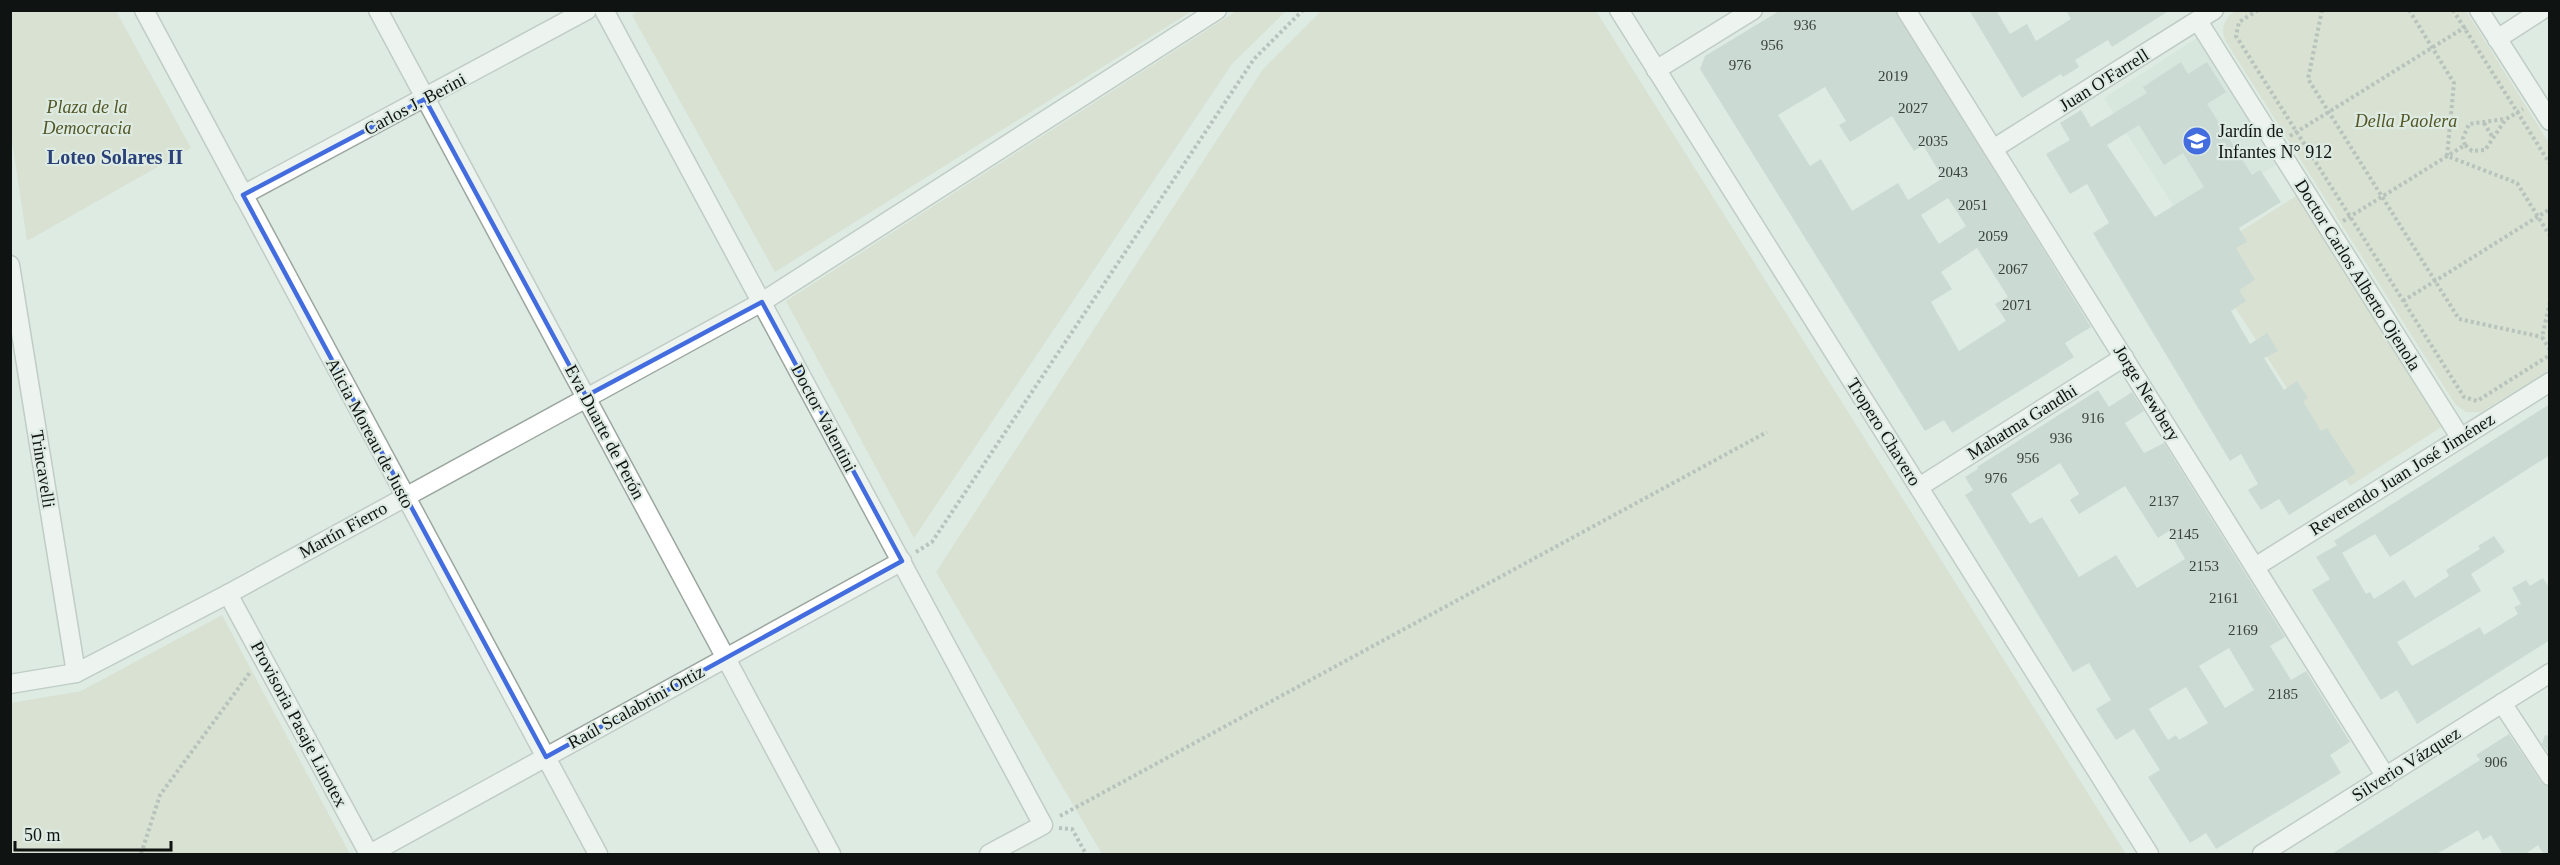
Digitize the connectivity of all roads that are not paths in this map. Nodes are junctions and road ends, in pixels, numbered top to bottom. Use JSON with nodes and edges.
{"nodes":[{"id":1,"x":144,"y":10,"type":"edge"},
{"id":2,"x":378,"y":10,"type":"edge"},
{"id":3,"x":587,"y":10,"type":"edge"},
{"id":4,"x":604,"y":10,"type":"edge"},
{"id":5,"x":1217,"y":10,"type":"edge"},
{"id":6,"x":1619,"y":10,"type":"edge"},
{"id":7,"x":1753,"y":10,"type":"edge"},
{"id":8,"x":1906,"y":10,"type":"edge"},
{"id":9,"x":2214,"y":10,"type":"edge"},
{"id":10,"x":2542,"y":10,"type":"edge"},
{"id":11,"x":2481,"y":13,"type":"edge"},
{"id":12,"x":2198,"y":21,"type":"junction"},
{"id":13,"x":2497,"y":39,"type":"junction"},
{"id":14,"x":1656,"y":70,"type":"junction"},
{"id":15,"x":425,"y":99,"type":"junction"},
{"id":16,"x":2550,"y":122,"type":"edge"},
{"id":17,"x":1993,"y":149,"type":"junction"},
{"id":18,"x":243,"y":195,"type":"junction"},
{"id":19,"x":10,"y":265,"type":"edge"},
{"id":20,"x":762,"y":302,"type":"junction"},
{"id":21,"x":15,"y":320,"type":"edge"},
{"id":22,"x":2124,"y":357,"type":"junction"},
{"id":23,"x":2550,"y":382,"type":"edge"},
{"id":24,"x":586,"y":396,"type":"junction"},
{"id":25,"x":2460,"y":437,"type":"junction"},
{"id":26,"x":1919,"y":487,"type":"junction"},
{"id":27,"x":404,"y":495,"type":"junction"},
{"id":28,"x":902,"y":561,"type":"junction"},
{"id":29,"x":2255,"y":567,"type":"junction"},
{"id":30,"x":228,"y":594,"type":"junction"},
{"id":31,"x":726,"y":658,"type":"junction"},
{"id":32,"x":2550,"y":673,"type":"edge"},
{"id":33,"x":76,"y":674,"type":"junction"},
{"id":34,"x":10,"y":684,"type":"edge"},
{"id":35,"x":2502,"y":703,"type":"junction"},
{"id":36,"x":546,"y":757,"type":"junction"},
{"id":37,"x":2550,"y":776,"type":"edge"},
{"id":38,"x":2386,"y":777,"type":"junction"},
{"id":39,"x":370,"y":855,"type":"edge"},
{"id":40,"x":598,"y":855,"type":"edge"},
{"id":41,"x":831,"y":855,"type":"edge"},
{"id":42,"x":989,"y":855,"type":"edge"},
{"id":43,"x":2148,"y":855,"type":"edge"},
{"id":44,"x":2262,"y":855,"type":"edge"}],
"edges":[{"from":1,"to":18,"type":"street","name":"Alicia Moreau de Justo"},
{"from":2,"to":15,"type":"street","name":"Eva Duarte de Perón"},
{"from":3,"to":15,"type":"street","name":"Carlos J. Berini"},
{"from":4,"to":20,"type":"street","name":"Doctor Valentini"},
{"from":5,"to":20,"type":"street","name":"Martín Fierro"},
{"from":6,"to":14,"type":"street","name":"Tropero Chavero"},
{"from":7,"to":14,"type":"street"},
{"from":8,"to":17,"type":"street","name":"Jorge Newbery"},
{"from":9,"to":12,"type":"street","name":"Juan O'Farrell"},
{"from":10,"to":13,"type":"street"},
{"from":11,"to":13,"type":"street"},
{"from":12,"to":17,"type":"street","name":"Juan O'Farrell"},
{"from":12,"to":25,"type":"street","name":"Doctor Carlos Alberto Ojenola"},
{"from":13,"to":16,"type":"street"},
{"from":14,"to":26,"type":"street","name":"Tropero Chavero"},
{"from":15,"to":18,"type":"street","name":"Carlos J. Berini"},
{"from":15,"to":24,"type":"street","name":"Eva Duarte de Perón"},
{"from":17,"to":22,"type":"street","name":"Jorge Newbery"},
{"from":18,"to":27,"type":"street","name":"Alicia Moreau de Justo"},
{"from":19,"to":21,"type":"street","name":"Trincavelli"},
{"from":20,"to":24,"type":"street","name":"Martín Fierro"},
{"from":20,"to":28,"type":"street","name":"Doctor Valentini"},
{"from":21,"to":33,"type":"street","name":"Trincavelli"},
{"from":22,"to":26,"type":"street","name":"Mahatma Gandhi"},
{"from":22,"to":29,"type":"street","name":"Jorge Newbery"},
{"from":23,"to":25,"type":"street","name":"Reverendo Juan José Jiménez"},
{"from":24,"to":27,"type":"street","name":"Martín Fierro"},
{"from":24,"to":31,"type":"street","name":"Eva Duarte de Perón"},
{"from":25,"to":29,"type":"street","name":"Reverendo Juan José Jiménez"},
{"from":26,"to":43,"type":"street","name":"Tropero Chavero"},
{"from":27,"to":30,"type":"street","name":"Martín Fierro"},
{"from":27,"to":36,"type":"street","name":"Alicia Moreau de Justo"},
{"from":28,"to":31,"type":"street","name":"Raúl Scalabrini Ortiz"},
{"from":28,"to":42,"type":"street","name":"Doctor Valentini"},
{"from":29,"to":38,"type":"street","name":"Jorge Newbery"},
{"from":30,"to":33,"type":"street","name":"Martín Fierro"},
{"from":30,"to":39,"type":"street","name":"Provisoria Pasaje Linotex"},
{"from":31,"to":36,"type":"street","name":"Raúl Scalabrini Ortiz"},
{"from":31,"to":41,"type":"street","name":"Eva Duarte de Perón"},
{"from":32,"to":35,"type":"street","name":"Silverio Vázquez"},
{"from":33,"to":34,"type":"street","name":"Martín Fierro"},
{"from":35,"to":37,"type":"street"},
{"from":35,"to":38,"type":"street","name":"Silverio Vázquez"},
{"from":36,"to":39,"type":"street","name":"Raúl Scalabrini Ortiz"},
{"from":36,"to":40,"type":"street","name":"Alicia Moreau de Justo"},
{"from":38,"to":44,"type":"street","name":"Silverio Vázquez"}]}
